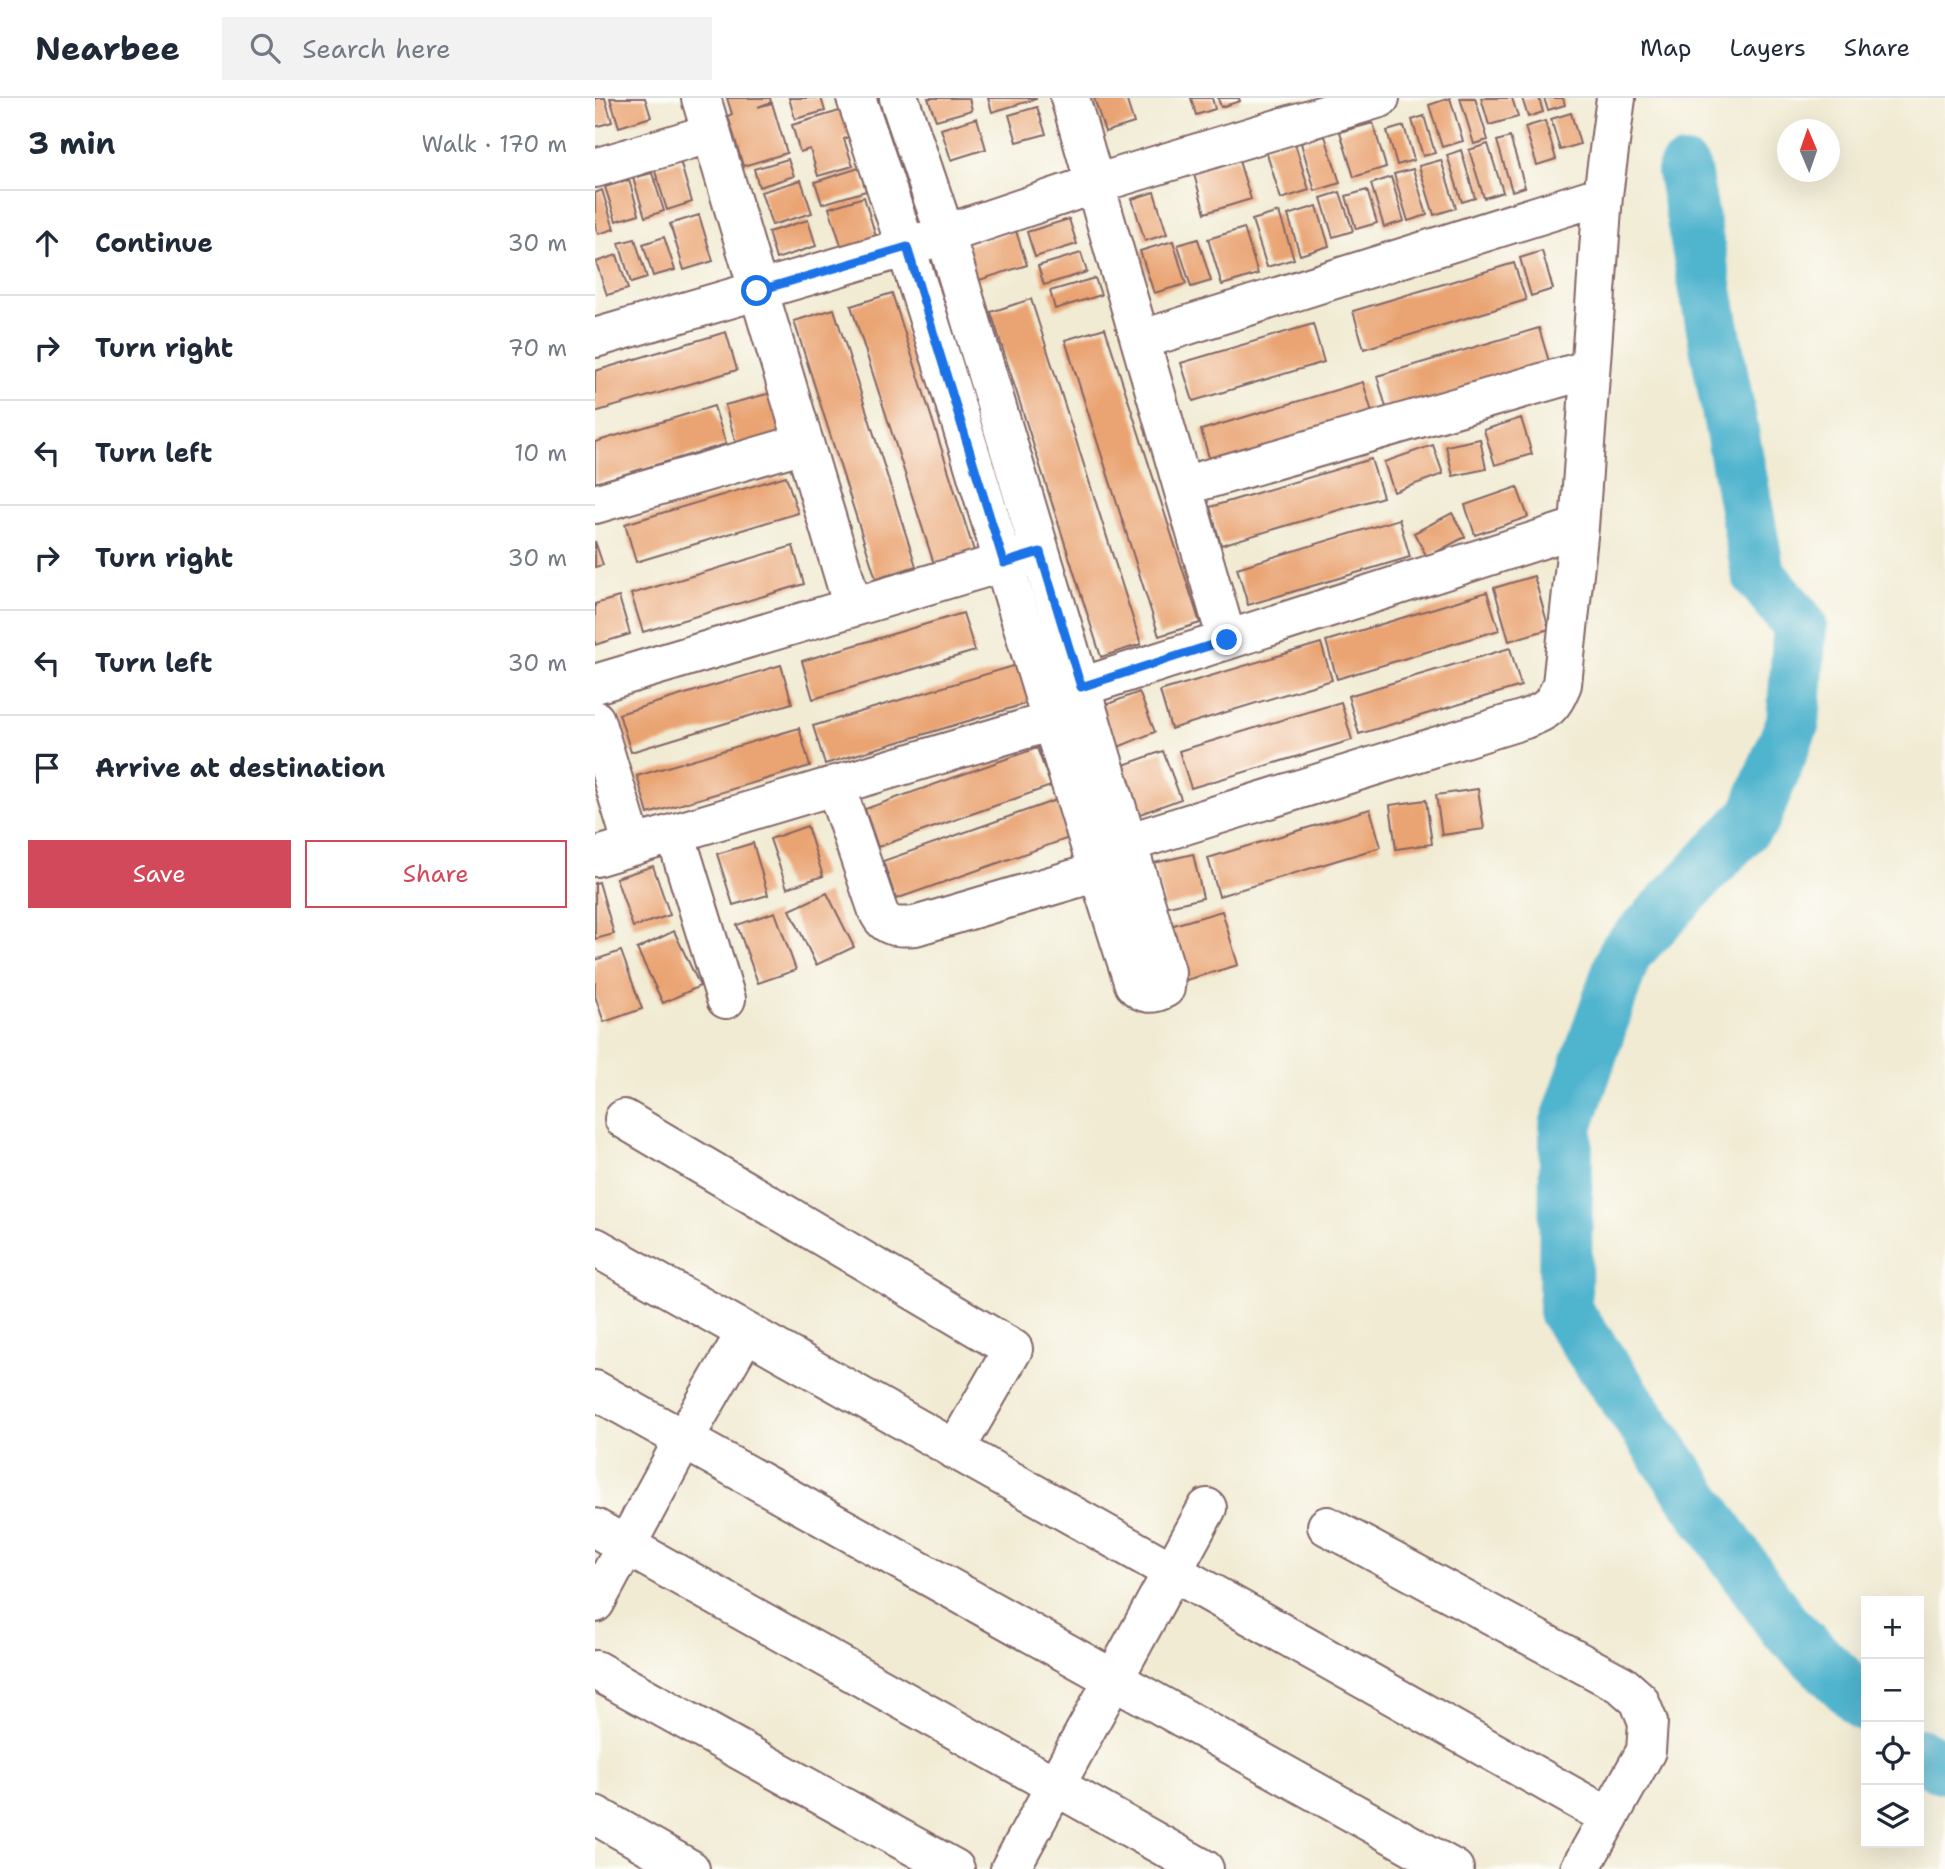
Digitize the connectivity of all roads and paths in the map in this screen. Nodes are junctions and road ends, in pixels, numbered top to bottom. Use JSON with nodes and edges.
{"nodes":[{"id":1,"x":856,"y":98,"type":"edge"},
{"id":2,"x":899,"y":98,"type":"edge"},
{"id":3,"x":1070,"y":98,"type":"edge"},
{"id":4,"x":1380,"y":98,"type":"edge"},
{"id":5,"x":1616,"y":98,"type":"edge"},
{"id":6,"x":706,"y":116,"type":"edge"},
{"id":7,"x":595,"y":168,"type":"edge"},
{"id":8,"x":1095,"y":184,"type":"junction"},
{"id":9,"x":1603,"y":195,"type":"junction"},
{"id":10,"x":945,"y":234,"type":"junction"},
{"id":11,"x":907,"y":247,"type":"junction"},
{"id":12,"x":757,"y":291,"type":"junction"},
{"id":13,"x":595,"y":338,"type":"edge"},
{"id":14,"x":1140,"y":340,"type":"junction"},
{"id":15,"x":1590,"y":369,"type":"junction"},
{"id":16,"x":804,"y":443,"type":"junction"},
{"id":17,"x":1183,"y":486,"type":"junction"},
{"id":18,"x":595,"y":504,"type":"edge"},
{"id":19,"x":1579,"y":527,"type":"junction"},
{"id":20,"x":1040,"y":552,"type":"junction"},
{"id":21,"x":1004,"y":563,"type":"junction"},
{"id":22,"x":853,"y":607,"type":"junction"},
{"id":23,"x":1227,"y":640,"type":"junction"},
{"id":24,"x":595,"y":684,"type":"edge"},
{"id":25,"x":1081,"y":687,"type":"junction"},
{"id":26,"x":595,"y":720,"type":"edge"},
{"id":27,"x":1052,"y":721,"type":"junction"},
{"id":28,"x":835,"y":785,"type":"junction"},
{"id":29,"x":675,"y":833,"type":"junction"},
{"id":30,"x":1127,"y":843,"type":"junction"},
{"id":31,"x":633,"y":846,"type":"junction"},
{"id":32,"x":595,"y":857,"type":"edge"},
{"id":33,"x":1098,"y":872,"type":"junction"},
{"id":34,"x":726,"y":999,"type":"dead end"},
{"id":35,"x":624,"y":1119,"type":"dead end"},
{"id":36,"x":595,"y":1247,"type":"edge"},
{"id":37,"x":747,"y":1332,"type":"junction"},
{"id":38,"x":595,"y":1390,"type":"edge"},
{"id":39,"x":684,"y":1439,"type":"junction"},
{"id":40,"x":955,"y":1450,"type":"junction"},
{"id":41,"x":1207,"y":1508,"type":"dead end"},
{"id":42,"x":1327,"y":1526,"type":"dead end"},
{"id":43,"x":611,"y":1537,"type":"edge"},
{"id":44,"x":1171,"y":1571,"type":"junction"},
{"id":45,"x":595,"y":1603,"type":"edge"},
{"id":46,"x":595,"y":1670,"type":"edge"},
{"id":47,"x":1115,"y":1680,"type":"junction"},
{"id":48,"x":1055,"y":1785,"type":"junction"},
{"id":49,"x":595,"y":1815,"type":"edge"},
{"id":50,"x":1609,"y":1817,"type":"junction"},
{"id":51,"x":690,"y":1869,"type":"edge"},
{"id":52,"x":955,"y":1869,"type":"edge"},
{"id":53,"x":1010,"y":1869,"type":"edge"},
{"id":54,"x":1204,"y":1869,"type":"edge"},
{"id":55,"x":1454,"y":1869,"type":"edge"},
{"id":56,"x":1580,"y":1869,"type":"edge"}],
"edges":[{"from":1,"to":11,"type":"street"},
{"from":2,"to":10,"type":"street"},
{"from":3,"to":8,"type":"street"},
{"from":4,"to":8,"type":"street"},
{"from":5,"to":9,"type":"street"},
{"from":6,"to":7,"type":"street"},
{"from":6,"to":12,"type":"street"},
{"from":8,"to":10,"type":"street"},
{"from":8,"to":14,"type":"street"},
{"from":9,"to":14,"type":"street"},
{"from":9,"to":15,"type":"street"},
{"from":10,"to":11,"type":"street"},
{"from":10,"to":20,"type":"street"},
{"from":11,"to":12,"type":"street"},
{"from":11,"to":21,"type":"street"},
{"from":12,"to":13,"type":"street"},
{"from":12,"to":16,"type":"street"},
{"from":14,"to":17,"type":"street"},
{"from":15,"to":17,"type":"street"},
{"from":15,"to":19,"type":"street"},
{"from":16,"to":18,"type":"street"},
{"from":16,"to":22,"type":"street"},
{"from":17,"to":23,"type":"street"},
{"from":19,"to":23,"type":"street"},
{"from":19,"to":30,"type":"street"},
{"from":20,"to":21,"type":"street"},
{"from":20,"to":25,"type":"street"},
{"from":21,"to":22,"type":"street"},
{"from":21,"to":27,"type":"street"},
{"from":22,"to":24,"type":"street"},
{"from":23,"to":25,"type":"street"},
{"from":25,"to":30,"type":"street"},
{"from":26,"to":31,"type":"street"},
{"from":27,"to":28,"type":"street"},
{"from":27,"to":33,"type":"street"},
{"from":28,"to":29,"type":"street"},
{"from":28,"to":33,"type":"street"},
{"from":29,"to":31,"type":"street"},
{"from":29,"to":34,"type":"street"},
{"from":30,"to":33,"type":"street"},
{"from":31,"to":32,"type":"street"},
{"from":35,"to":40,"type":"street"},
{"from":36,"to":37,"type":"street"},
{"from":37,"to":39,"type":"street"},
{"from":37,"to":40,"type":"street"},
{"from":38,"to":39,"type":"street"},
{"from":39,"to":43,"type":"street"},
{"from":39,"to":47,"type":"street"},
{"from":40,"to":44,"type":"street"},
{"from":41,"to":44,"type":"street"},
{"from":42,"to":50,"type":"street"},
{"from":43,"to":45,"type":"street"},
{"from":43,"to":48,"type":"street"},
{"from":44,"to":47,"type":"street"},
{"from":44,"to":50,"type":"street"},
{"from":46,"to":52,"type":"street"},
{"from":47,"to":48,"type":"street"},
{"from":47,"to":55,"type":"street"},
{"from":48,"to":53,"type":"street"},
{"from":48,"to":54,"type":"street"},
{"from":49,"to":51,"type":"street"},
{"from":50,"to":56,"type":"street"}]}
